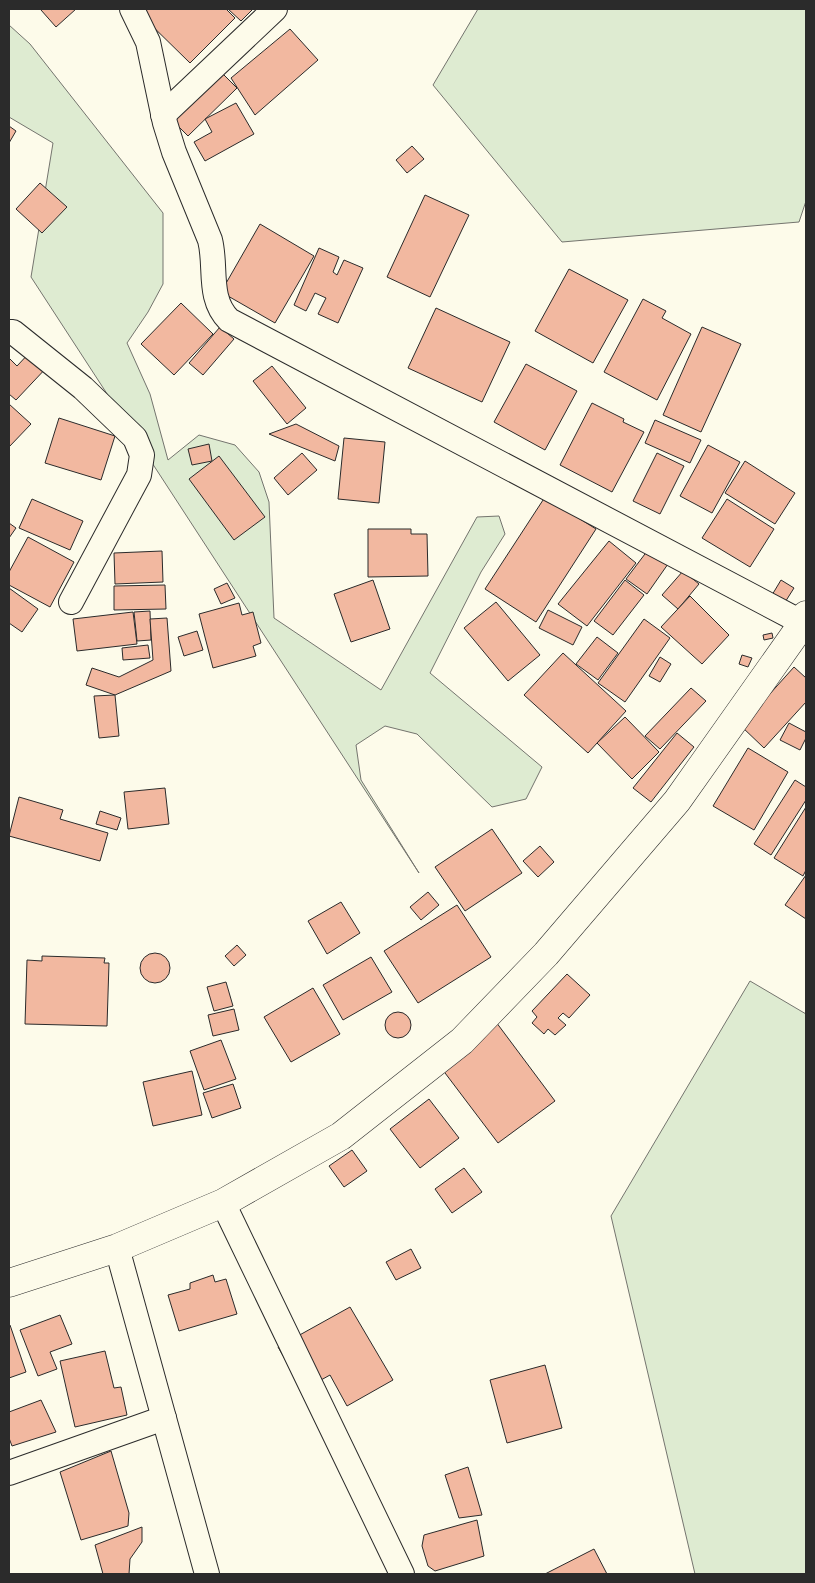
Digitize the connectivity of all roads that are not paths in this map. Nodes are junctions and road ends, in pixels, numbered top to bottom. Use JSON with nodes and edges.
{"nodes":[{"id":1,"x":132,"y":9,"type":"edge"},
{"id":2,"x":275,"y":9,"type":"edge"},
{"id":3,"x":163,"y":115,"type":"junction"},
{"id":4,"x":9,"y":332,"type":"edge"},
{"id":5,"x":71,"y":602,"type":"dead end"},
{"id":6,"x":804,"y":619,"type":"edge"},
{"id":7,"x":223,"y":1203,"type":"junction"},
{"id":8,"x":117,"y":1248,"type":"junction"},
{"id":9,"x":9,"y":1283,"type":"edge"},
{"id":10,"x":164,"y":1418,"type":"junction"},
{"id":11,"x":9,"y":1473,"type":"edge"},
{"id":12,"x":207,"y":1574,"type":"edge"},
{"id":13,"x":402,"y":1574,"type":"edge"}],
"edges":[{"from":1,"to":3,"type":"street"},
{"from":2,"to":3,"type":"street"},
{"from":3,"to":6,"type":"street"},
{"from":4,"to":5,"type":"street"},
{"from":6,"to":7,"type":"street"},
{"from":7,"to":8,"type":"street"},
{"from":7,"to":13,"type":"street"},
{"from":8,"to":9,"type":"street"},
{"from":8,"to":10,"type":"street"},
{"from":10,"to":11,"type":"street"},
{"from":10,"to":12,"type":"street"}]}
